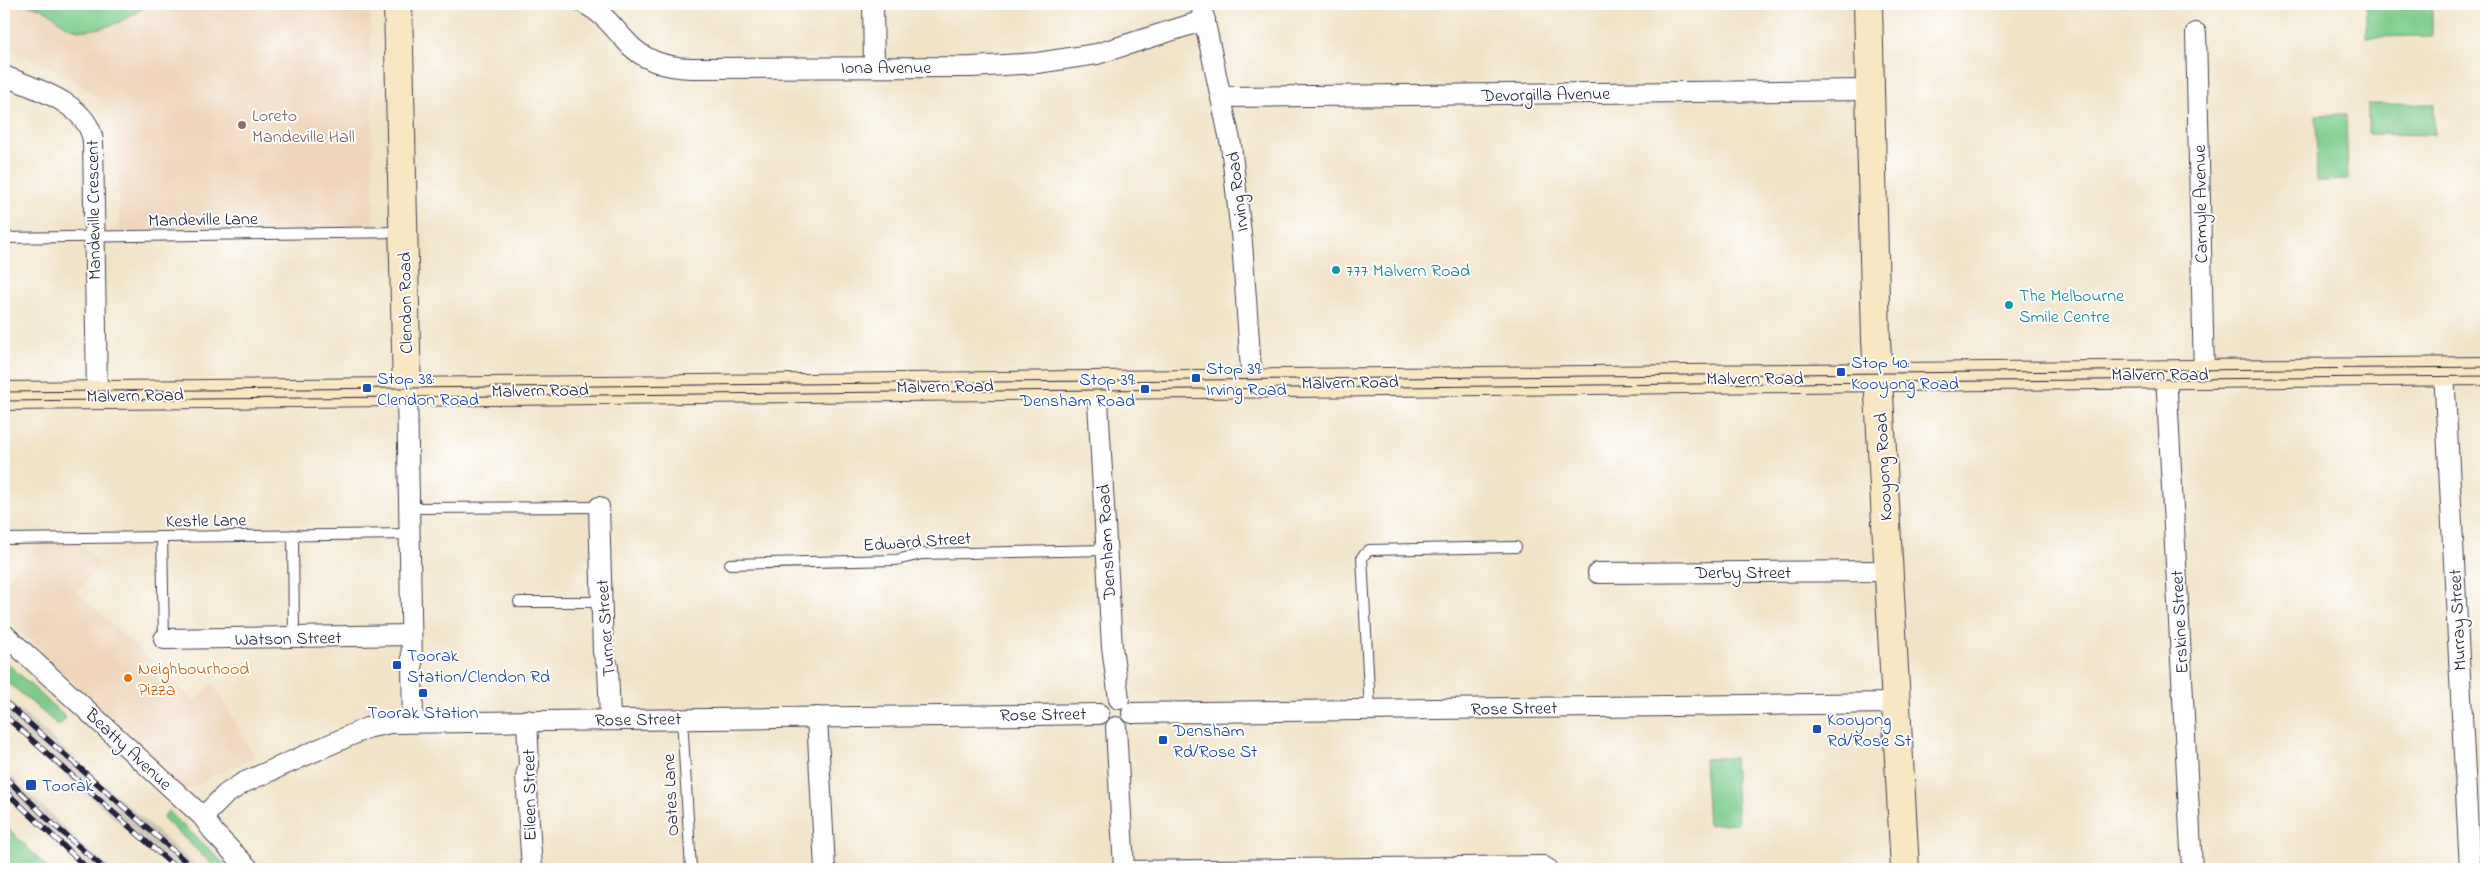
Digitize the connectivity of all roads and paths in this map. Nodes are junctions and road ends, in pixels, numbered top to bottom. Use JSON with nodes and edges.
{"nodes":[{"id":1,"x":398,"y":4,"type":"edge"},
{"id":2,"x":585,"y":4,"type":"edge"},
{"id":3,"x":873,"y":4,"type":"edge"},
{"id":4,"x":1868,"y":4,"type":"edge"},
{"id":5,"x":610,"y":11,"type":"edge"},
{"id":6,"x":1203,"y":12,"type":"edge"},
{"id":7,"x":2196,"y":34,"type":"dead end"},
{"id":8,"x":874,"y":67,"type":"junction"},
{"id":9,"x":4,"y":76,"type":"edge"},
{"id":10,"x":1870,"y":90,"type":"junction"},
{"id":11,"x":1222,"y":97,"type":"junction"},
{"id":12,"x":403,"y":232,"type":"junction"},
{"id":13,"x":94,"y":237,"type":"junction"},
{"id":14,"x":4,"y":238,"type":"edge"},
{"id":15,"x":2444,"y":371,"type":"junction"},
{"id":16,"x":2486,"y":371,"type":"edge"},
{"id":17,"x":2166,"y":374,"type":"junction"},
{"id":18,"x":2204,"y":374,"type":"junction"},
{"id":19,"x":1878,"y":377,"type":"junction"},
{"id":20,"x":1252,"y":383,"type":"junction"},
{"id":21,"x":1097,"y":384,"type":"junction"},
{"id":22,"x":407,"y":392,"type":"junction"},
{"id":23,"x":98,"y":395,"type":"junction"},
{"id":24,"x":4,"y":396,"type":"edge"},
{"id":25,"x":599,"y":507,"type":"joint"},
{"id":26,"x":409,"y":508,"type":"junction"},
{"id":27,"x":410,"y":534,"type":"junction"},
{"id":28,"x":293,"y":535,"type":"junction"},
{"id":29,"x":162,"y":537,"type":"junction"},
{"id":30,"x":4,"y":539,"type":"edge"},
{"id":31,"x":1516,"y":547,"type":"dead end"},
{"id":32,"x":1107,"y":550,"type":"junction"},
{"id":33,"x":730,"y":564,"type":"dead end"},
{"id":34,"x":1888,"y":571,"type":"junction"},
{"id":35,"x":1598,"y":573,"type":"dead end"},
{"id":36,"x":519,"y":602,"type":"dead end"},
{"id":37,"x":602,"y":602,"type":"junction"},
{"id":38,"x":4,"y":634,"type":"edge"},
{"id":39,"x":412,"y":635,"type":"junction"},
{"id":40,"x":294,"y":638,"type":"junction"},
{"id":41,"x":164,"y":639,"type":"joint"},
{"id":42,"x":1896,"y":703,"type":"junction"},
{"id":43,"x":1126,"y":706,"type":"junction"},
{"id":44,"x":1370,"y":710,"type":"junction"},
{"id":45,"x":1099,"y":714,"type":"junction"},
{"id":46,"x":817,"y":717,"type":"junction"},
{"id":47,"x":682,"y":718,"type":"junction"},
{"id":48,"x":610,"y":719,"type":"junction"},
{"id":49,"x":527,"y":720,"type":"junction"},
{"id":50,"x":413,"y":721,"type":"junction"},
{"id":51,"x":1116,"y":727,"type":"junction"},
{"id":52,"x":203,"y":817,"type":"junction"},
{"id":53,"x":1552,"y":866,"type":"dead end"},
{"id":54,"x":1124,"y":868,"type":"edge"},
{"id":55,"x":249,"y":869,"type":"edge"},
{"id":56,"x":532,"y":869,"type":"edge"},
{"id":57,"x":691,"y":869,"type":"edge"},
{"id":58,"x":826,"y":869,"type":"edge"},
{"id":59,"x":1905,"y":869,"type":"edge"},
{"id":60,"x":2192,"y":869,"type":"edge"},
{"id":61,"x":2470,"y":869,"type":"edge"}],
"edges":[{"from":1,"to":12,"type":"main road","name":"Clendon Road"},
{"from":2,"to":5,"type":"street","name":"Iona Avenue"},
{"from":3,"to":8,"type":"street"},
{"from":4,"to":10,"type":"main road","name":"Kooyong Road"},
{"from":5,"to":8,"type":"street","name":"Iona Avenue"},
{"from":6,"to":8,"type":"street","name":"Iona Avenue"},
{"from":6,"to":11,"type":"street","name":"Irving Road"},
{"from":7,"to":18,"type":"street","name":"Carmyle Avenue"},
{"from":9,"to":13,"type":"street","name":"Mandeville Crescent"},
{"from":10,"to":11,"type":"street","name":"Devorgilla Avenue"},
{"from":10,"to":19,"type":"main road","name":"Kooyong Road"},
{"from":11,"to":20,"type":"street","name":"Irving Road"},
{"from":12,"to":13,"type":"lane","name":"Mandeville Lane"},
{"from":12,"to":22,"type":"main road","name":"Clendon Road"},
{"from":13,"to":14,"type":"lane","name":"Mandeville Lane"},
{"from":13,"to":23,"type":"street","name":"Mandeville Crescent"},
{"from":15,"to":16,"type":"main road","name":"Malvern Road"},
{"from":15,"to":18,"type":"main road","name":"Malvern Road"},
{"from":15,"to":61,"type":"street","name":"Murray Street"},
{"from":17,"to":18,"type":"main road","name":"Malvern Road"},
{"from":17,"to":19,"type":"main road","name":"Malvern Road"},
{"from":17,"to":60,"type":"street","name":"Erskine Street"},
{"from":19,"to":20,"type":"main road","name":"Malvern Road"},
{"from":19,"to":34,"type":"main road","name":"Kooyong Road"},
{"from":20,"to":21,"type":"main road","name":"Malvern Road"},
{"from":21,"to":22,"type":"main road","name":"Malvern Road"},
{"from":21,"to":32,"type":"street","name":"Densham Road"},
{"from":22,"to":23,"type":"main road","name":"Malvern Road"},
{"from":22,"to":26,"type":"street","name":"Clendon Road"},
{"from":23,"to":24,"type":"main road","name":"Malvern Road"},
{"from":25,"to":26,"type":"lane"},
{"from":25,"to":37,"type":"street","name":"Turner Street"},
{"from":26,"to":27,"type":"street","name":"Clendon Road"},
{"from":27,"to":28,"type":"lane","name":"Kestle Lane"},
{"from":27,"to":39,"type":"street","name":"Clendon Road"},
{"from":28,"to":29,"type":"lane","name":"Kestle Lane"},
{"from":28,"to":40,"type":"lane"},
{"from":29,"to":30,"type":"lane","name":"Kestle Lane"},
{"from":29,"to":41,"type":"lane"},
{"from":31,"to":44,"type":"lane"},
{"from":32,"to":33,"type":"lane","name":"Edward Street"},
{"from":32,"to":43,"type":"street","name":"Densham Road"},
{"from":34,"to":35,"type":"street","name":"Derby Street"},
{"from":34,"to":42,"type":"main road","name":"Kooyong Road"},
{"from":36,"to":37,"type":"lane"},
{"from":37,"to":48,"type":"street","name":"Turner Street"},
{"from":38,"to":52,"type":"street","name":"Beatty Avenue"},
{"from":39,"to":40,"type":"street","name":"Watson Street"},
{"from":39,"to":50,"type":"street","name":"Clendon Road"},
{"from":40,"to":41,"type":"street","name":"Watson Street"},
{"from":42,"to":44,"type":"street","name":"Rose Street"},
{"from":42,"to":59,"type":"main road","name":"Kooyong Road"},
{"from":43,"to":44,"type":"street","name":"Rose Street"},
{"from":43,"to":45,"type":"street"},
{"from":43,"to":51,"type":"street"},
{"from":45,"to":46,"type":"street","name":"Rose Street"},
{"from":45,"to":51,"type":"street"},
{"from":46,"to":47,"type":"street","name":"Rose Street"},
{"from":46,"to":58,"type":"street"},
{"from":47,"to":48,"type":"street","name":"Rose Street"},
{"from":47,"to":57,"type":"lane","name":"Oates Lane"},
{"from":48,"to":49,"type":"street","name":"Rose Street"},
{"from":49,"to":50,"type":"street","name":"Rose Street"},
{"from":49,"to":56,"type":"street","name":"Eileen Street"},
{"from":50,"to":52,"type":"street","name":"Rose Street"},
{"from":51,"to":54,"type":"street"},
{"from":52,"to":55,"type":"street","name":"Beatty Avenue"},
{"from":53,"to":54,"type":"lane"}]}
